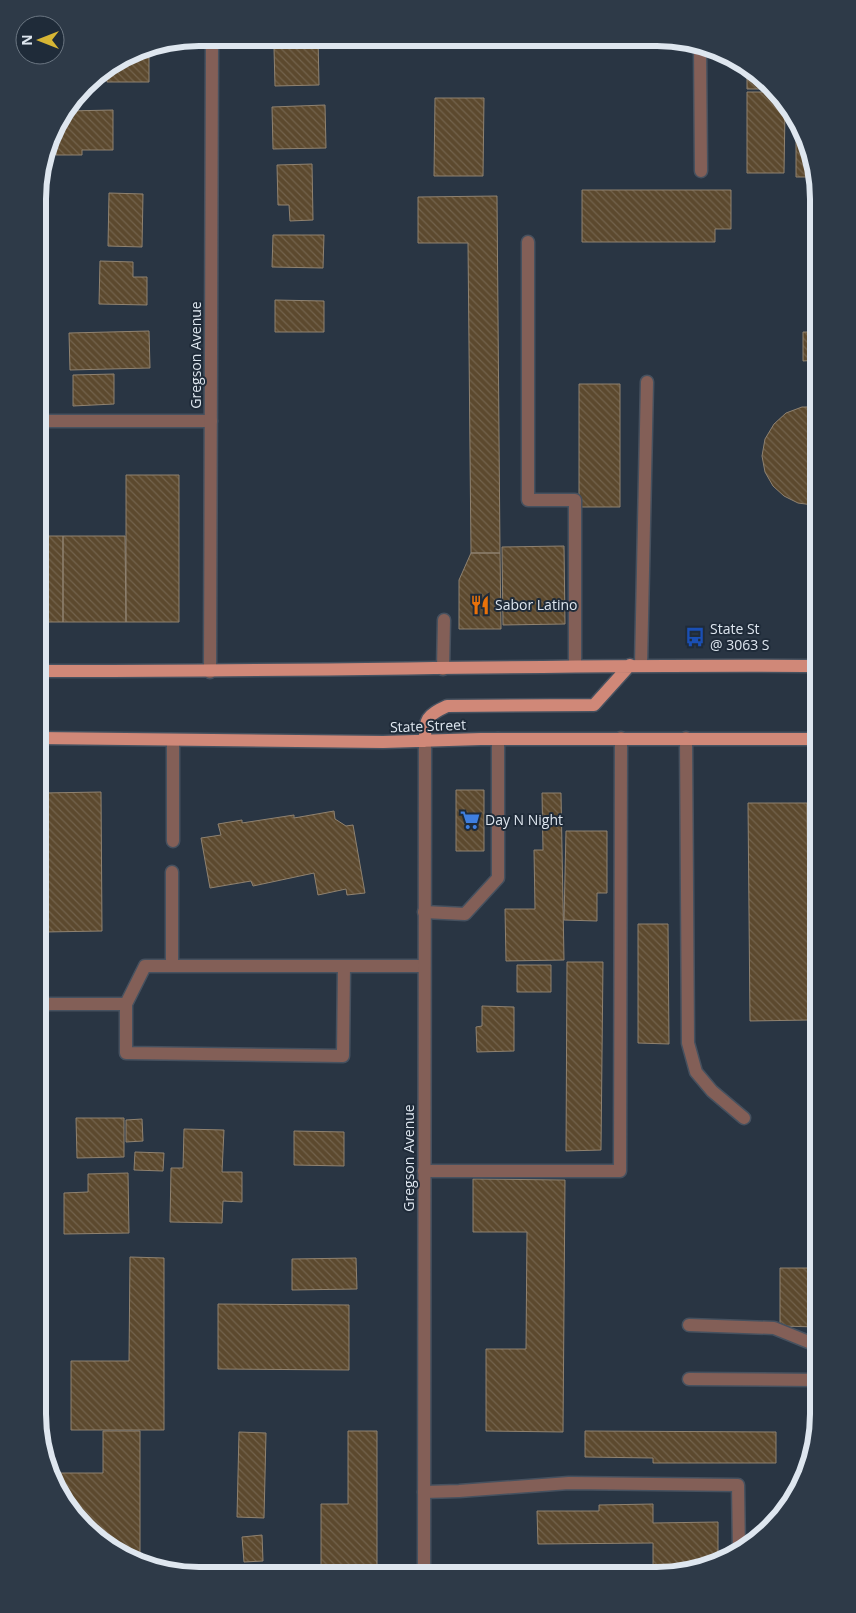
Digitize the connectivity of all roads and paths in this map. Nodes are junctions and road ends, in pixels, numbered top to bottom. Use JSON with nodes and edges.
{"nodes":[{"id":1,"x":212,"y":47,"type":"edge"},
{"id":2,"x":700,"y":52,"type":"edge"},
{"id":3,"x":701,"y":171,"type":"dead end"},
{"id":4,"x":528,"y":242,"type":"dead end"},
{"id":5,"x":647,"y":382,"type":"dead end"},
{"id":6,"x":46,"y":421,"type":"edge"},
{"id":7,"x":211,"y":421,"type":"junction"},
{"id":8,"x":444,"y":620,"type":"dead end"},
{"id":9,"x":636,"y":665,"type":"junction"},
{"id":10,"x":575,"y":666,"type":"junction"},
{"id":11,"x":810,"y":666,"type":"edge"},
{"id":12,"x":443,"y":668,"type":"junction"},
{"id":13,"x":46,"y":671,"type":"edge"},
{"id":14,"x":210,"y":672,"type":"junction"},
{"id":15,"x":46,"y":738,"type":"edge"},
{"id":16,"x":621,"y":738,"type":"junction"},
{"id":17,"x":686,"y":738,"type":"junction"},
{"id":18,"x":498,"y":739,"type":"junction"},
{"id":19,"x":810,"y":739,"type":"edge"},
{"id":20,"x":173,"y":740,"type":"junction"},
{"id":21,"x":425,"y":741,"type":"junction"},
{"id":22,"x":173,"y":842,"type":"dead end"},
{"id":23,"x":172,"y":872,"type":"dead end"},
{"id":24,"x":424,"y":912,"type":"junction"},
{"id":25,"x":172,"y":966,"type":"junction"},
{"id":26,"x":344,"y":966,"type":"junction"},
{"id":27,"x":424,"y":966,"type":"junction"},
{"id":28,"x":46,"y":1004,"type":"edge"},
{"id":29,"x":126,"y":1004,"type":"junction"},
{"id":30,"x":744,"y":1118,"type":"dead end"},
{"id":31,"x":424,"y":1171,"type":"junction"},
{"id":32,"x":688,"y":1325,"type":"dead end"},
{"id":33,"x":809,"y":1342,"type":"edge"},
{"id":34,"x":688,"y":1379,"type":"dead end"},
{"id":35,"x":809,"y":1380,"type":"edge"},
{"id":36,"x":424,"y":1492,"type":"junction"},
{"id":37,"x":738,"y":1543,"type":"edge"},
{"id":38,"x":424,"y":1567,"type":"edge"}],
"edges":[{"from":1,"to":7,"type":"street","name":"Gregson Avenue"},
{"from":2,"to":3,"type":"street"},
{"from":4,"to":10,"type":"street"},
{"from":5,"to":9,"type":"street"},
{"from":6,"to":7,"type":"street"},
{"from":7,"to":14,"type":"street","name":"Gregson Avenue"},
{"from":8,"to":12,"type":"street"},
{"from":9,"to":10,"type":"main road"},
{"from":9,"to":11,"type":"main road"},
{"from":9,"to":21,"type":"main road"},
{"from":10,"to":12,"type":"main road"},
{"from":12,"to":14,"type":"main road"},
{"from":13,"to":14,"type":"main road"},
{"from":15,"to":20,"type":"main road","name":"State Street"},
{"from":16,"to":17,"type":"main road","name":"State Street"},
{"from":16,"to":18,"type":"main road","name":"State Street"},
{"from":16,"to":31,"type":"street"},
{"from":17,"to":19,"type":"main road","name":"State Street"},
{"from":17,"to":30,"type":"street"},
{"from":18,"to":21,"type":"main road","name":"State Street"},
{"from":18,"to":24,"type":"street"},
{"from":20,"to":21,"type":"main road","name":"State Street"},
{"from":20,"to":22,"type":"street"},
{"from":21,"to":24,"type":"street","name":"Gregson Avenue"},
{"from":23,"to":25,"type":"street"},
{"from":24,"to":27,"type":"street","name":"Gregson Avenue"},
{"from":25,"to":26,"type":"street"},
{"from":25,"to":29,"type":"street"},
{"from":26,"to":27,"type":"street"},
{"from":26,"to":29,"type":"street"},
{"from":27,"to":31,"type":"street","name":"Gregson Avenue"},
{"from":28,"to":29,"type":"street"},
{"from":31,"to":36,"type":"street","name":"Gregson Avenue"},
{"from":32,"to":33,"type":"street"},
{"from":34,"to":35,"type":"street"},
{"from":36,"to":37,"type":"street"},
{"from":36,"to":38,"type":"street","name":"Gregson Avenue"}]}
